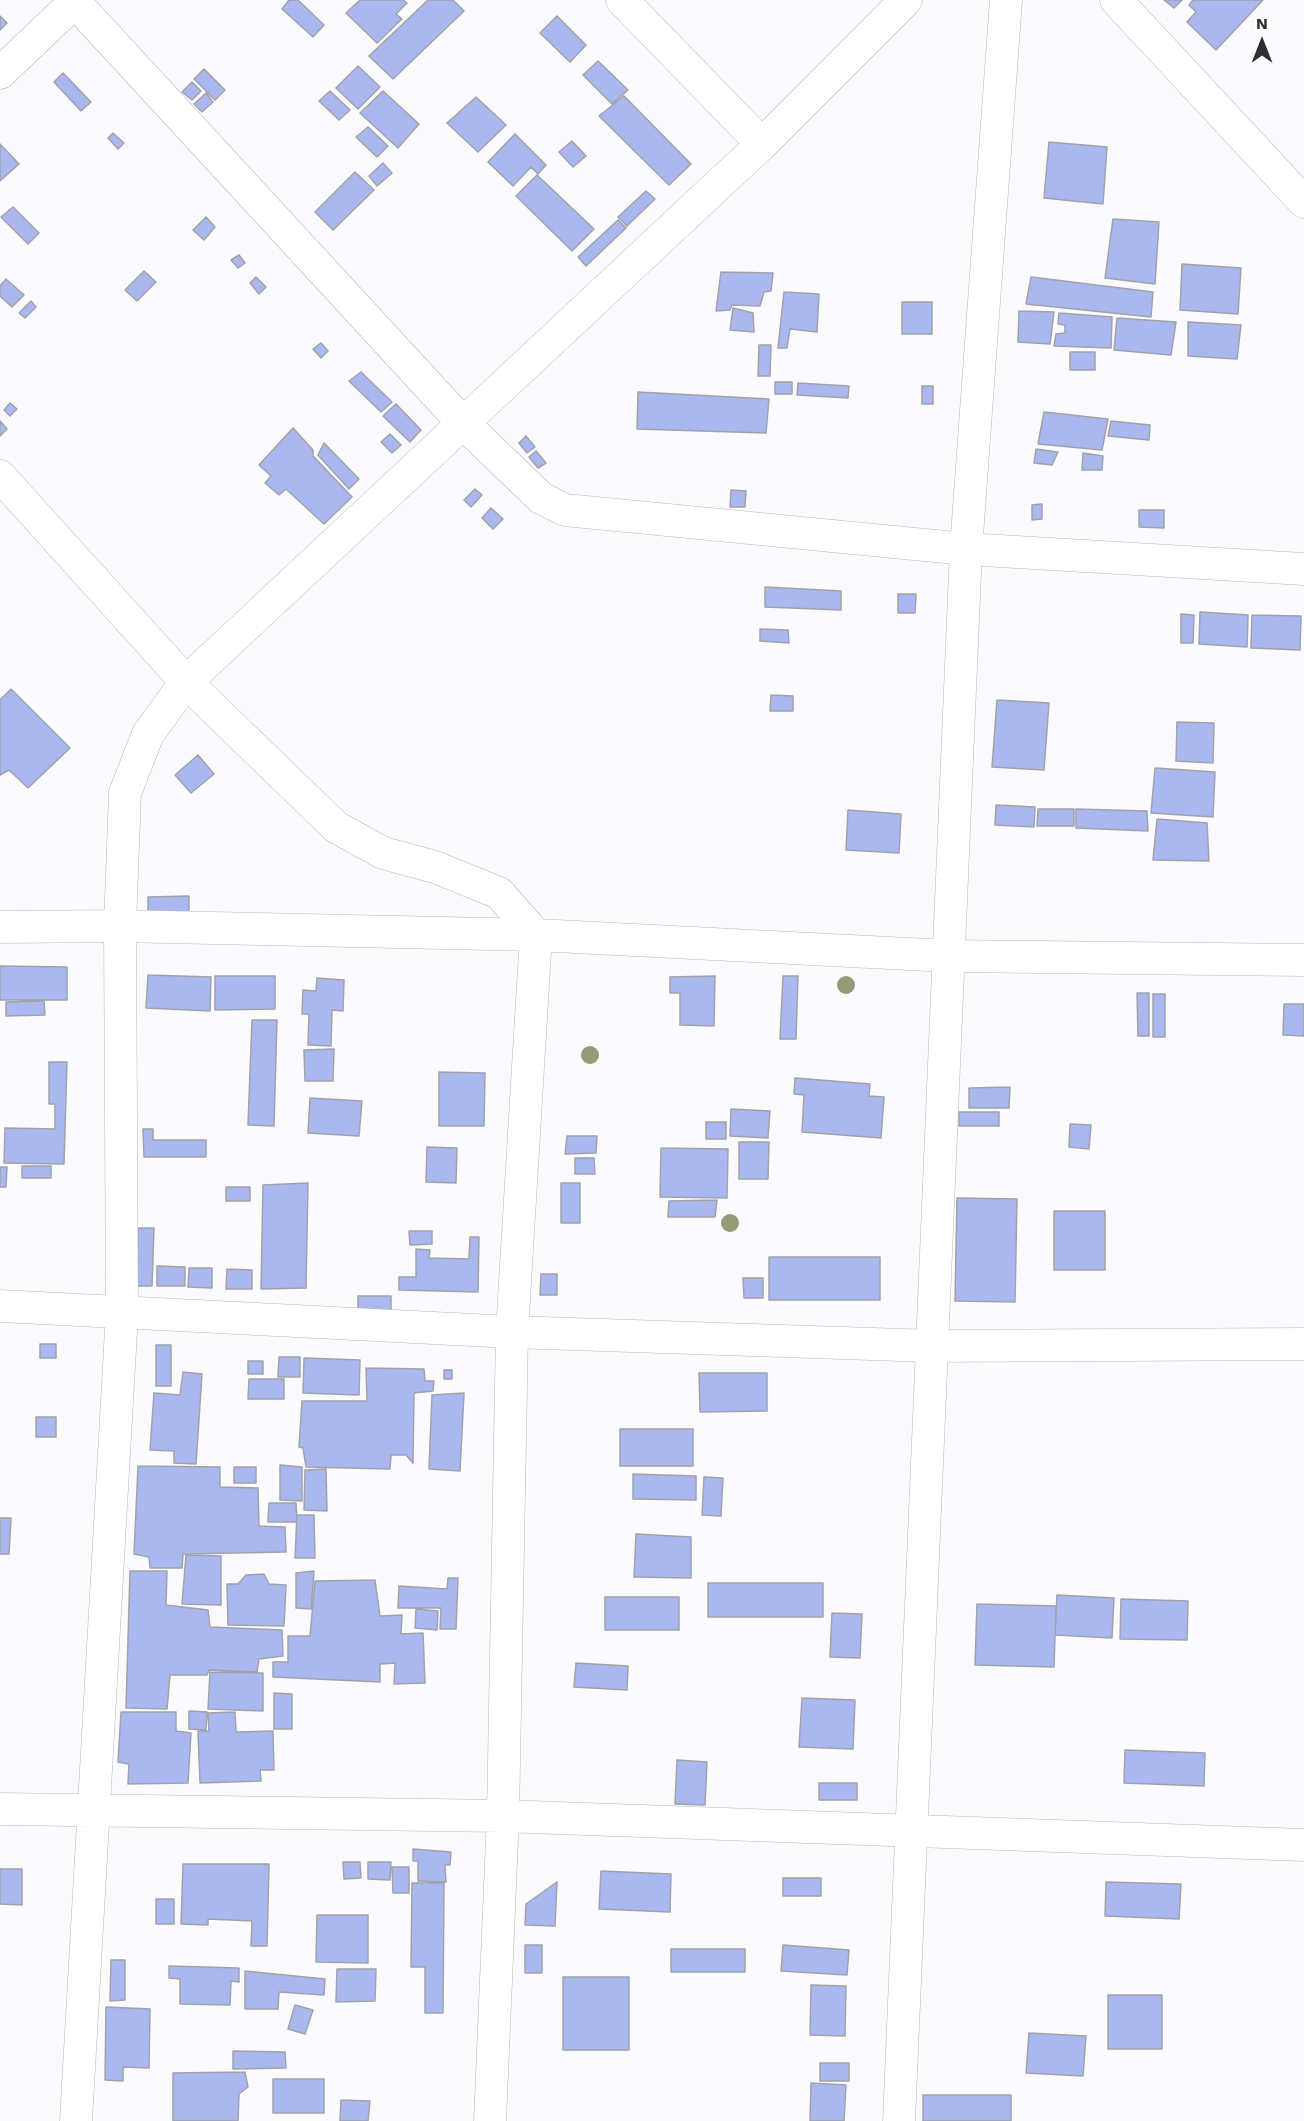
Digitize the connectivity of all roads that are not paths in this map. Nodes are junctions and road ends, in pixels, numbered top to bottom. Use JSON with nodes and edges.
{"nodes":[{"id":1,"x":622,"y":0,"type":"edge"},
{"id":2,"x":906,"y":0,"type":"edge"},
{"id":3,"x":1006,"y":0,"type":"edge"},
{"id":4,"x":1116,"y":0,"type":"edge"},
{"id":5,"x":75,"y":1,"type":"edge"},
{"id":6,"x":0,"y":73,"type":"edge"},
{"id":7,"x":762,"y":144,"type":"junction"},
{"id":8,"x":1304,"y":202,"type":"edge"},
{"id":9,"x":462,"y":422,"type":"junction"},
{"id":10,"x":0,"y":476,"type":"edge"},
{"id":11,"x":966,"y":549,"type":"junction"},
{"id":12,"x":1304,"y":568,"type":"edge"},
{"id":13,"x":186,"y":682,"type":"junction"},
{"id":14,"x":120,"y":926,"type":"junction"},
{"id":15,"x":0,"y":927,"type":"edge"},
{"id":16,"x":536,"y":935,"type":"junction"},
{"id":17,"x":948,"y":956,"type":"junction"},
{"id":18,"x":1304,"y":960,"type":"edge"},
{"id":19,"x":0,"y":1306,"type":"edge"},
{"id":20,"x":122,"y":1313,"type":"junction"},
{"id":21,"x":512,"y":1332,"type":"junction"},
{"id":22,"x":1304,"y":1344,"type":"edge"},
{"id":23,"x":932,"y":1346,"type":"junction"},
{"id":24,"x":0,"y":1809,"type":"edge"},
{"id":25,"x":92,"y":1811,"type":"junction"},
{"id":26,"x":503,"y":1816,"type":"junction"},
{"id":27,"x":911,"y":1830,"type":"junction"},
{"id":28,"x":1304,"y":1845,"type":"edge"},
{"id":29,"x":76,"y":2121,"type":"edge"},
{"id":30,"x":490,"y":2121,"type":"edge"},
{"id":31,"x":899,"y":2121,"type":"edge"}],
"edges":[{"from":1,"to":7,"type":"street"},
{"from":2,"to":7,"type":"street"},
{"from":3,"to":11,"type":"street"},
{"from":4,"to":8,"type":"street"},
{"from":5,"to":6,"type":"street"},
{"from":5,"to":9,"type":"street"},
{"from":7,"to":9,"type":"street"},
{"from":9,"to":11,"type":"street"},
{"from":9,"to":13,"type":"street"},
{"from":10,"to":13,"type":"street"},
{"from":11,"to":12,"type":"street"},
{"from":11,"to":17,"type":"street"},
{"from":13,"to":14,"type":"street"},
{"from":13,"to":16,"type":"street"},
{"from":14,"to":15,"type":"street"},
{"from":14,"to":16,"type":"street"},
{"from":14,"to":20,"type":"street"},
{"from":16,"to":17,"type":"street"},
{"from":16,"to":21,"type":"street"},
{"from":17,"to":18,"type":"street"},
{"from":17,"to":23,"type":"street"},
{"from":19,"to":20,"type":"street"},
{"from":20,"to":21,"type":"street"},
{"from":20,"to":25,"type":"street"},
{"from":21,"to":23,"type":"street"},
{"from":21,"to":26,"type":"street"},
{"from":22,"to":23,"type":"street"},
{"from":23,"to":27,"type":"street"},
{"from":24,"to":25,"type":"street"},
{"from":25,"to":26,"type":"street"},
{"from":25,"to":29,"type":"street"},
{"from":26,"to":27,"type":"street"},
{"from":26,"to":30,"type":"street"},
{"from":27,"to":28,"type":"street"},
{"from":27,"to":31,"type":"street"}]}
